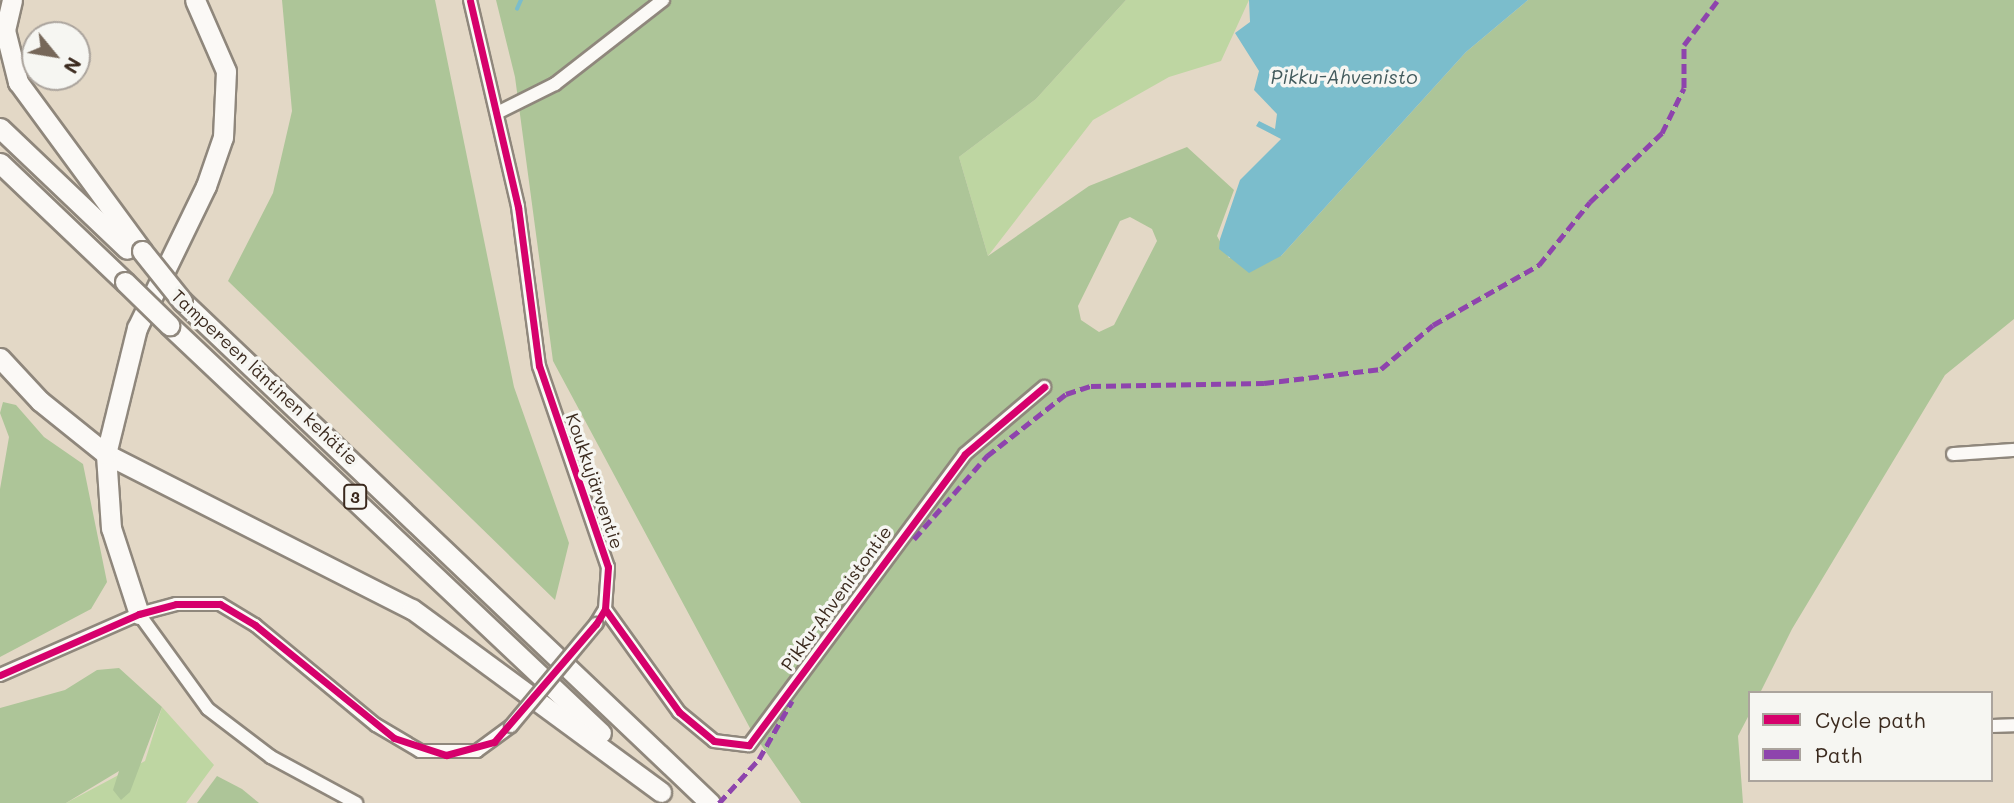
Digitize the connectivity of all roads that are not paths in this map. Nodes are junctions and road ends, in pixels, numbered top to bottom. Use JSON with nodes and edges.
{"nodes":[{"id":1,"x":12,"y":0,"type":"edge"},
{"id":2,"x":195,"y":0,"type":"edge"},
{"id":3,"x":470,"y":0,"type":"edge"},
{"id":4,"x":663,"y":0,"type":"edge"},
{"id":5,"x":499,"y":111,"type":"junction"},
{"id":6,"x":0,"y":128,"type":"edge"},
{"id":7,"x":0,"y":163,"type":"edge"},
{"id":8,"x":140,"y":255,"type":"junction"},
{"id":9,"x":0,"y":358,"type":"edge"},
{"id":10,"x":1044,"y":387,"type":"dead end"},
{"id":11,"x":2014,"y":450,"type":"edge"},
{"id":12,"x":106,"y":454,"type":"junction"},
{"id":13,"x":1952,"y":454,"type":"dead end"},
{"id":14,"x":605,"y":609,"type":"junction"},
{"id":15,"x":139,"y":614,"type":"junction"},
{"id":16,"x":0,"y":675,"type":"edge"},
{"id":17,"x":2014,"y":725,"type":"edge"},
{"id":18,"x":1993,"y":726,"type":"edge"},
{"id":19,"x":667,"y":797,"type":"edge"},
{"id":20,"x":356,"y":803,"type":"edge"},
{"id":21,"x":710,"y":803,"type":"edge"}],
"edges":[{"from":1,"to":8,"type":"highway"},
{"from":2,"to":12,"type":"highway"},
{"from":3,"to":5,"type":"street","name":"Koukkujärventie"},
{"from":4,"to":5,"type":"street"},
{"from":5,"to":14,"type":"street","name":"Koukkujärventie"},
{"from":6,"to":8,"type":"highway","name":"Tampereen läntinen kehätie","number":"3"},
{"from":7,"to":19,"type":"highway","name":"Tampereen läntinen kehätie","number":"3","bridge":true},
{"from":8,"to":21,"type":"highway","name":"Tampereen läntinen kehätie","number":"3","bridge":true},
{"from":9,"to":12,"type":"highway"},
{"from":10,"to":14,"type":"street","name":"Pikku-Ahvenistontie"},
{"from":11,"to":13,"type":"street"},
{"from":12,"to":15,"type":"highway"},
{"from":12,"to":19,"type":"highway"},
{"from":14,"to":15,"type":"street","bridge":true},
{"from":15,"to":16,"type":"street"},
{"from":15,"to":20,"type":"street"},
{"from":17,"to":18,"type":"street"}]}
